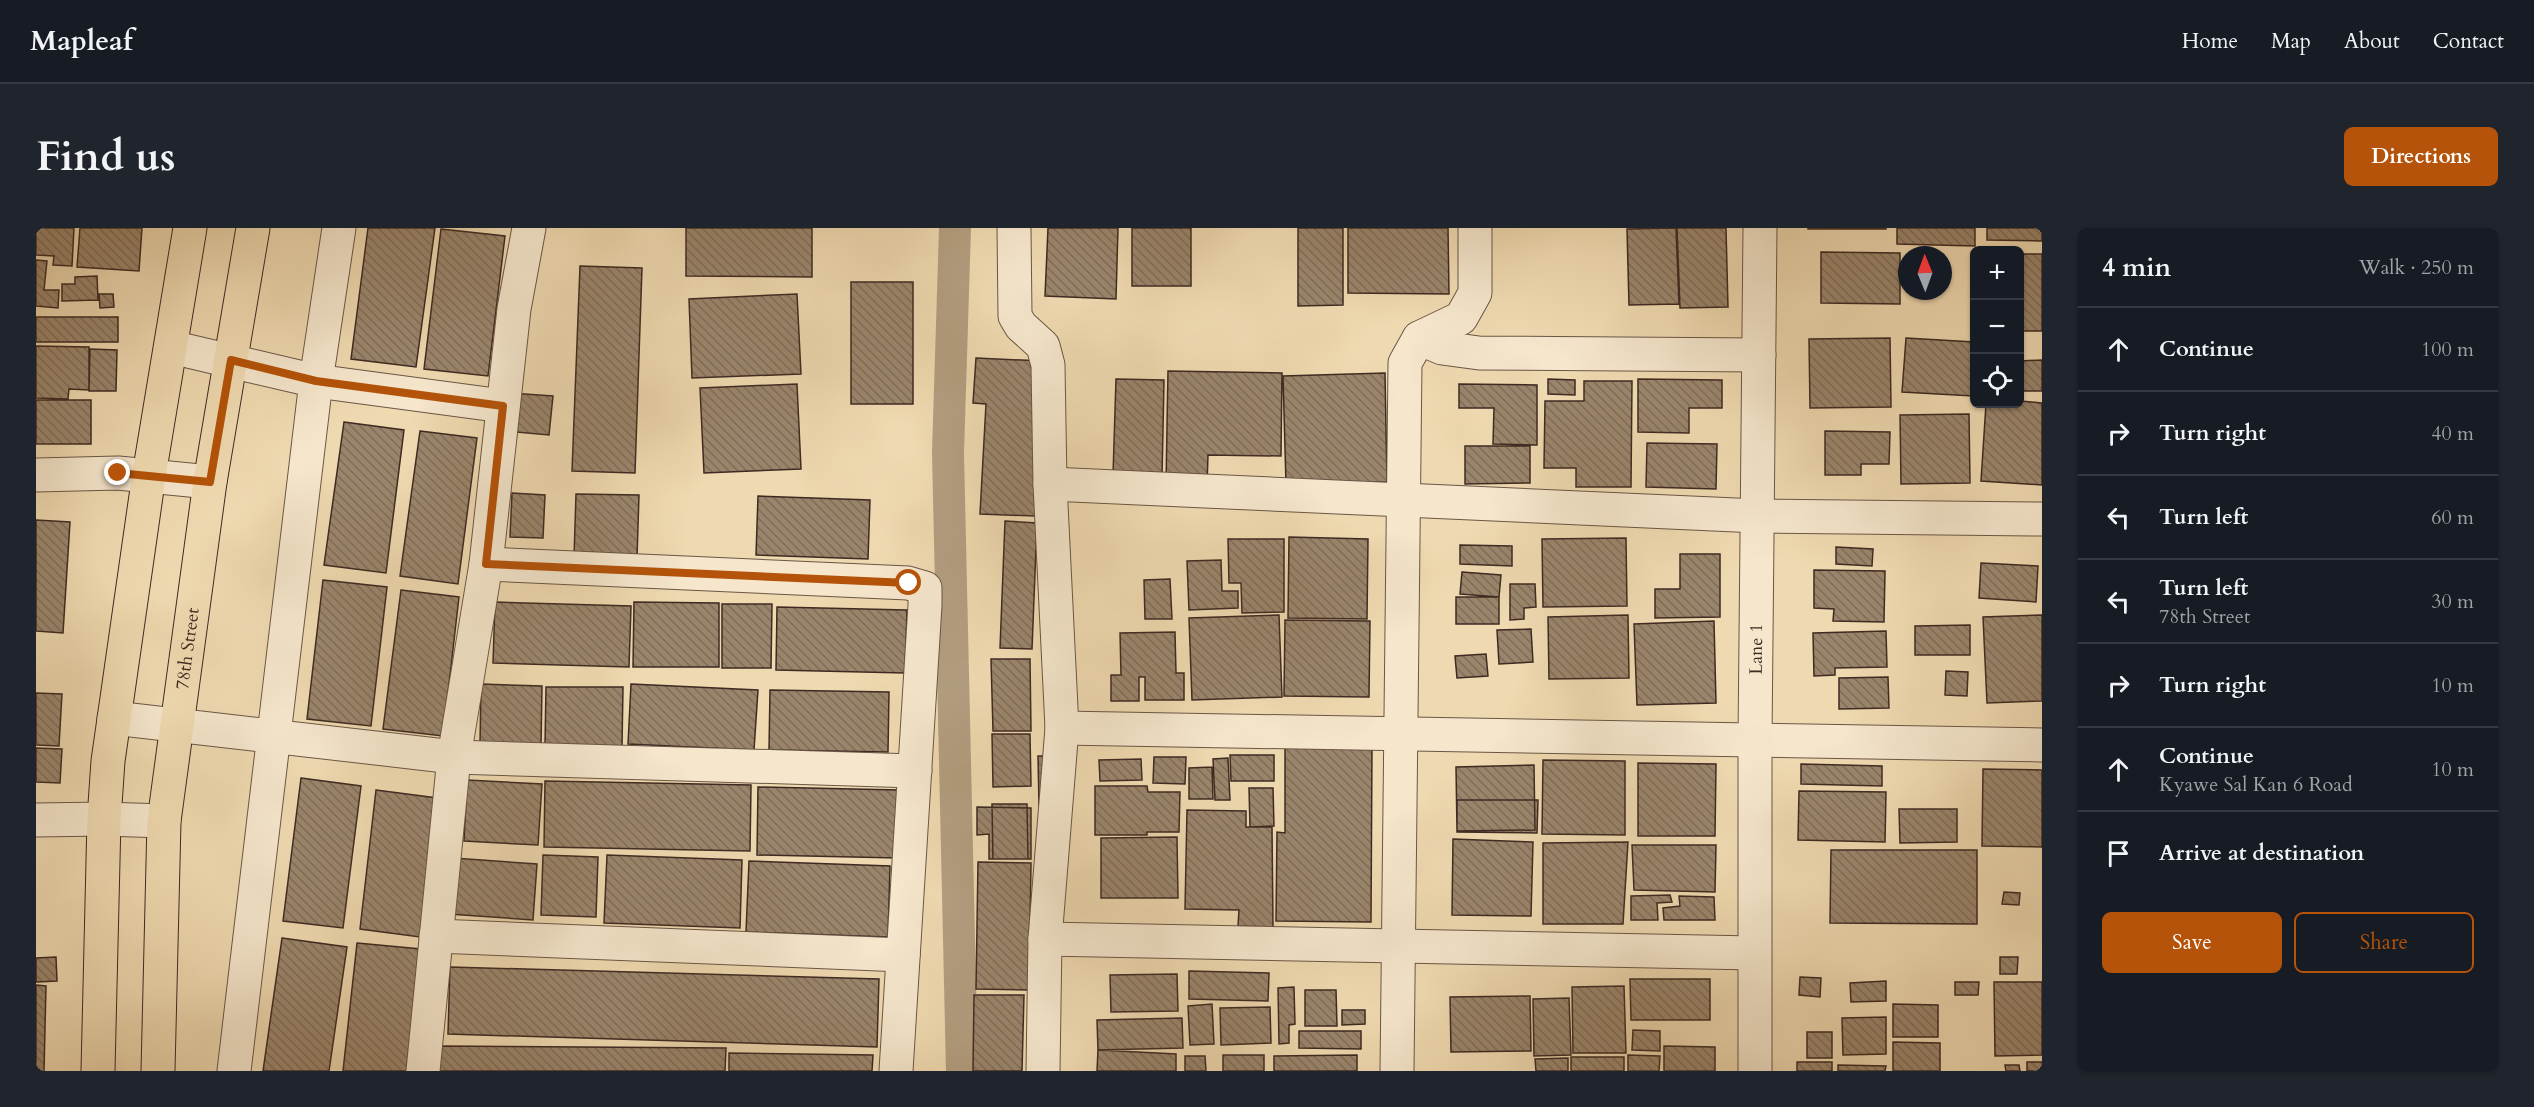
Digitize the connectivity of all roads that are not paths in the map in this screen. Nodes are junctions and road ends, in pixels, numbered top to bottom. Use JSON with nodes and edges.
{"nodes":[{"id":1,"x":190,"y":228,"type":"edge"},
{"id":2,"x":253,"y":228,"type":"edge"},
{"id":3,"x":339,"y":228,"type":"edge"},
{"id":4,"x":529,"y":228,"type":"edge"},
{"id":5,"x":1014,"y":228,"type":"edge"},
{"id":6,"x":1475,"y":228,"type":"edge"},
{"id":7,"x":1760,"y":228,"type":"edge"},
{"id":8,"x":1419,"y":338,"type":"junction"},
{"id":9,"x":171,"y":347,"type":"junction"},
{"id":10,"x":1759,"y":355,"type":"junction"},
{"id":11,"x":231,"y":360,"type":"junction"},
{"id":12,"x":316,"y":381,"type":"junction"},
{"id":13,"x":503,"y":406,"type":"junction"},
{"id":14,"x":36,"y":475,"type":"edge"},
{"id":15,"x":149,"y":475,"type":"junction"},
{"id":16,"x":210,"y":482,"type":"junction"},
{"id":17,"x":1050,"y":484,"type":"junction"},
{"id":18,"x":1402,"y":502,"type":"junction"},
{"id":19,"x":1758,"y":516,"type":"junction"},
{"id":20,"x":2042,"y":519,"type":"edge"},
{"id":21,"x":486,"y":564,"type":"junction"},
{"id":22,"x":114,"y":718,"type":"junction"},
{"id":23,"x":176,"y":724,"type":"junction"},
{"id":24,"x":1062,"y":728,"type":"junction"},
{"id":25,"x":1402,"y":736,"type":"junction"},
{"id":26,"x":274,"y":737,"type":"junction"},
{"id":27,"x":1755,"y":740,"type":"junction"},
{"id":28,"x":2042,"y":745,"type":"edge"},
{"id":29,"x":454,"y":757,"type":"junction"},
{"id":30,"x":915,"y":771,"type":"junction"},
{"id":31,"x":104,"y":819,"type":"junction"},
{"id":32,"x":36,"y":820,"type":"edge"},
{"id":33,"x":164,"y":821,"type":"junction"},
{"id":34,"x":436,"y":936,"type":"junction"},
{"id":35,"x":1045,"y":939,"type":"junction"},
{"id":36,"x":1397,"y":946,"type":"junction"},
{"id":37,"x":1754,"y":953,"type":"junction"},
{"id":38,"x":903,"y":955,"type":"junction"},
{"id":39,"x":98,"y":1071,"type":"edge"},
{"id":40,"x":159,"y":1071,"type":"edge"},
{"id":41,"x":234,"y":1071,"type":"edge"},
{"id":42,"x":423,"y":1071,"type":"edge"},
{"id":43,"x":896,"y":1071,"type":"edge"},
{"id":44,"x":1043,"y":1071,"type":"edge"},
{"id":45,"x":1397,"y":1071,"type":"edge"},
{"id":46,"x":1755,"y":1071,"type":"edge"}],
"edges":[{"from":1,"to":9,"type":"main road"},
{"from":2,"to":11,"type":"main road","name":"78th Street"},
{"from":3,"to":12,"type":"street"},
{"from":4,"to":13,"type":"street"},
{"from":5,"to":17,"type":"street"},
{"from":6,"to":8,"type":"street"},
{"from":7,"to":10,"type":"street","name":"Lane 1"},
{"from":8,"to":10,"type":"street"},
{"from":8,"to":18,"type":"street"},
{"from":9,"to":11,"type":"street"},
{"from":9,"to":15,"type":"main road"},
{"from":10,"to":19,"type":"street","name":"Lane 1"},
{"from":11,"to":12,"type":"street"},
{"from":11,"to":16,"type":"main road","name":"78th Street"},
{"from":12,"to":13,"type":"street"},
{"from":12,"to":26,"type":"street"},
{"from":13,"to":21,"type":"street"},
{"from":14,"to":15,"type":"street"},
{"from":15,"to":16,"type":"street"},
{"from":15,"to":22,"type":"main road"},
{"from":16,"to":23,"type":"main road","name":"78th Street"},
{"from":17,"to":18,"type":"street"},
{"from":17,"to":24,"type":"street"},
{"from":18,"to":19,"type":"street"},
{"from":18,"to":25,"type":"street"},
{"from":19,"to":20,"type":"street"},
{"from":19,"to":27,"type":"street","name":"Lane 1"},
{"from":21,"to":29,"type":"street"},
{"from":21,"to":30,"type":"street"},
{"from":22,"to":23,"type":"street"},
{"from":22,"to":31,"type":"main road"},
{"from":23,"to":26,"type":"street"},
{"from":23,"to":33,"type":"main road","name":"78th Street"},
{"from":24,"to":25,"type":"street"},
{"from":24,"to":35,"type":"street"},
{"from":25,"to":27,"type":"street"},
{"from":25,"to":36,"type":"street"},
{"from":26,"to":29,"type":"street"},
{"from":26,"to":41,"type":"street"},
{"from":27,"to":28,"type":"street"},
{"from":27,"to":37,"type":"street","name":"Lane 1"},
{"from":29,"to":30,"type":"street"},
{"from":29,"to":34,"type":"street"},
{"from":30,"to":38,"type":"street"},
{"from":31,"to":32,"type":"street"},
{"from":31,"to":33,"type":"street"},
{"from":31,"to":39,"type":"main road"},
{"from":33,"to":40,"type":"main road","name":"78th Street"},
{"from":34,"to":38,"type":"street"},
{"from":34,"to":42,"type":"street"},
{"from":35,"to":36,"type":"street"},
{"from":35,"to":44,"type":"street"},
{"from":36,"to":37,"type":"street"},
{"from":36,"to":45,"type":"street"},
{"from":37,"to":46,"type":"street","name":"Lane 1"},
{"from":38,"to":43,"type":"street"}]}
